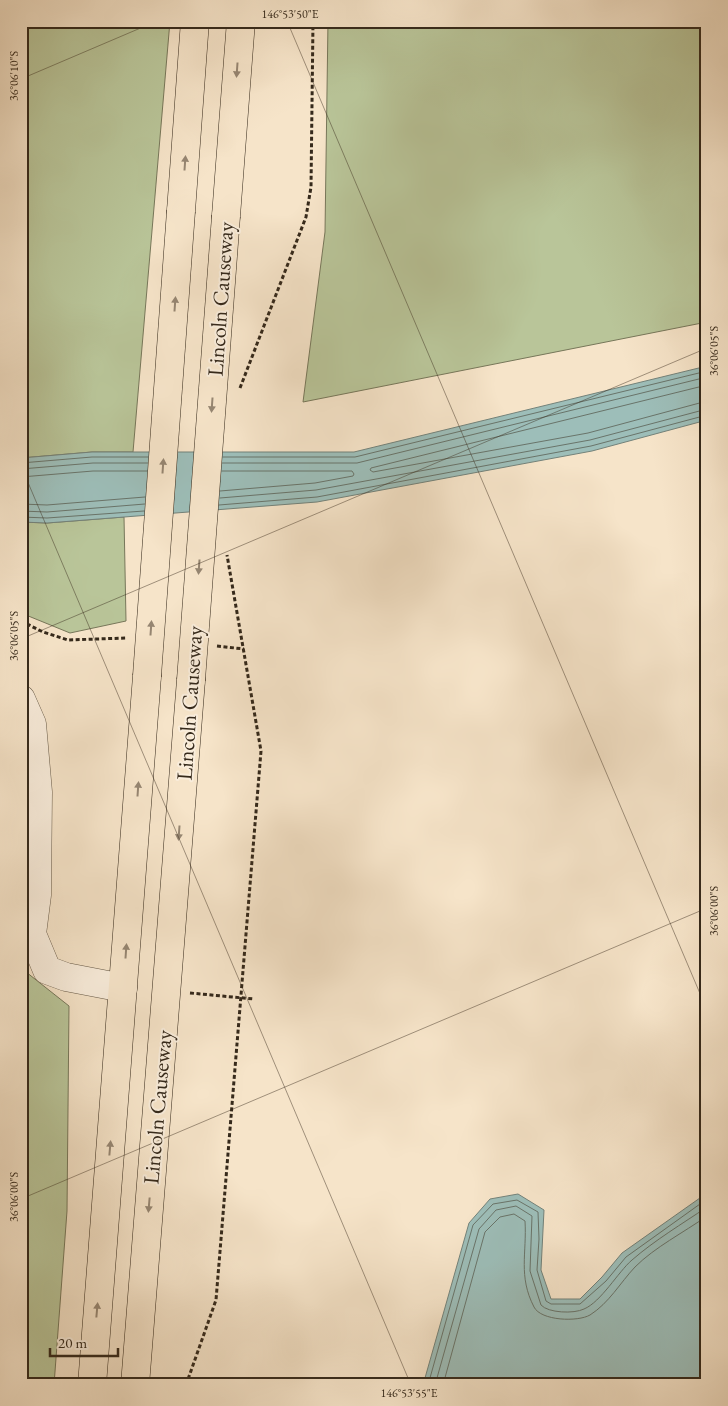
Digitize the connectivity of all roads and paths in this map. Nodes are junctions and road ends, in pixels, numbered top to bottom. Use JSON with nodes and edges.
{"nodes":[{"id":1,"x":195,"y":21,"type":"edge"},
{"id":2,"x":241,"y":21,"type":"edge"},
{"id":3,"x":313,"y":21,"type":"edge"},
{"id":4,"x":236,"y":396,"type":"dead end"},
{"id":5,"x":227,"y":545,"type":"dead end"},
{"id":6,"x":21,"y":700,"type":"edge"},
{"id":7,"x":123,"y":988,"type":"junction"},
{"id":8,"x":166,"y":991,"type":"junction"},
{"id":9,"x":241,"y":999,"type":"junction"},
{"id":10,"x":254,"y":999,"type":"dead end"},
{"id":11,"x":136,"y":1377,"type":"edge"},
{"id":12,"x":92,"y":1380,"type":"edge"},
{"id":13,"x":186,"y":1385,"type":"edge"}],
"edges":[{"from":7,"to":1,"type":"main road","name":"Lincoln Causeway","one_way":true,"bridge":true},
{"from":2,"to":8,"type":"main road","name":"Lincoln Causeway","one_way":true,"bridge":true},
{"from":3,"to":4,"type":"path"},
{"from":5,"to":9,"type":"path"},
{"from":6,"to":7,"type":"street"},
{"from":7,"to":8,"type":"main road"},
{"from":12,"to":7,"type":"main road","name":"Lincoln Causeway","one_way":true},
{"from":8,"to":9,"type":"path"},
{"from":8,"to":11,"type":"main road","name":"Lincoln Causeway","one_way":true},
{"from":9,"to":10,"type":"path"},
{"from":9,"to":13,"type":"path"}]}
